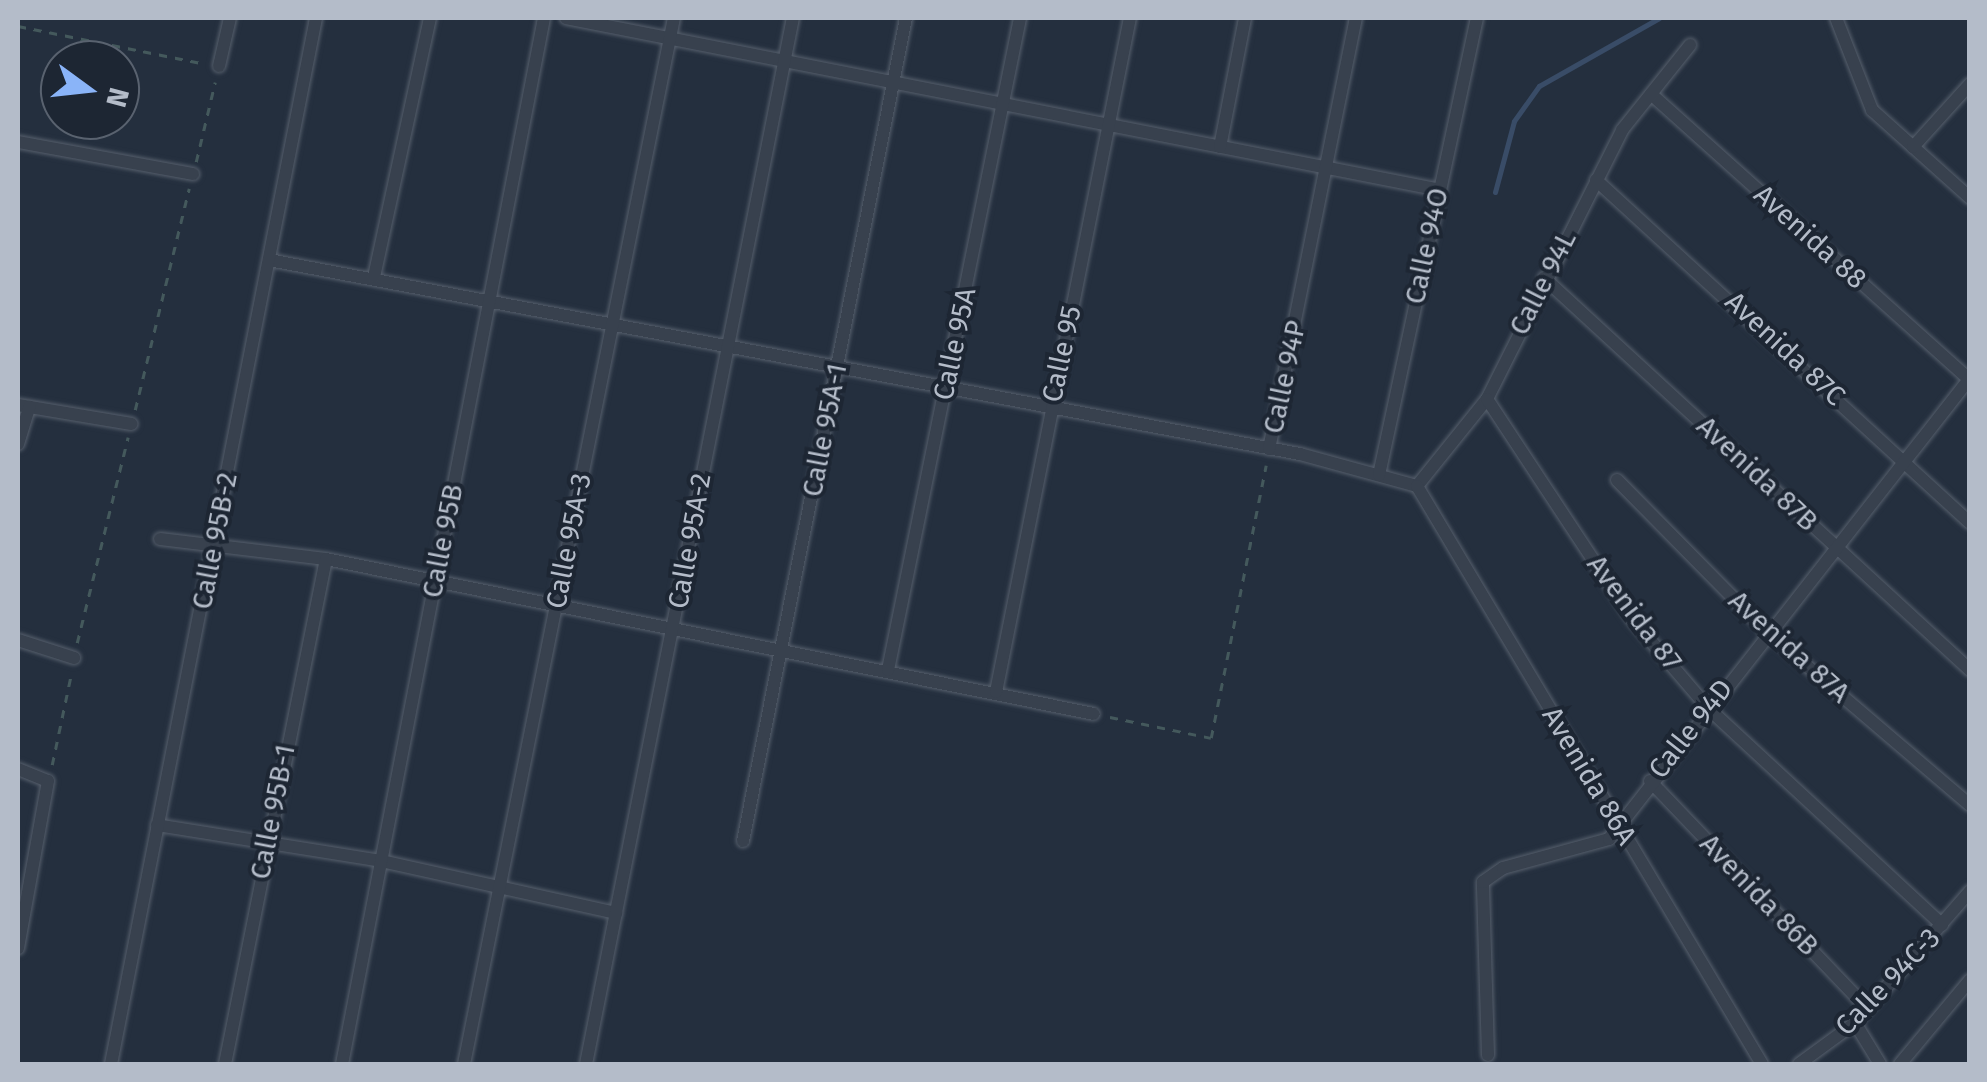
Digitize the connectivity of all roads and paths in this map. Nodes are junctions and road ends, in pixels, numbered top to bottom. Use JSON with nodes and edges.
{"nodes":[{"id":1,"x":230,"y":18,"type":"edge"},
{"id":2,"x":316,"y":18,"type":"edge"},
{"id":3,"x":430,"y":18,"type":"edge"},
{"id":4,"x":544,"y":18,"type":"edge"},
{"id":5,"x":566,"y":18,"type":"edge"},
{"id":6,"x":674,"y":18,"type":"edge"},
{"id":7,"x":793,"y":18,"type":"edge"},
{"id":8,"x":906,"y":18,"type":"edge"},
{"id":9,"x":1020,"y":18,"type":"edge"},
{"id":10,"x":1130,"y":18,"type":"edge"},
{"id":11,"x":1246,"y":18,"type":"edge"},
{"id":12,"x":1356,"y":18,"type":"edge"},
{"id":13,"x":1477,"y":18,"type":"edge"},
{"id":14,"x":1836,"y":18,"type":"edge"},
{"id":15,"x":18,"y":26,"type":"edge"},
{"id":16,"x":670,"y":37,"type":"junction"},
{"id":17,"x":1690,"y":45,"type":"dead end"},
{"id":18,"x":783,"y":62,"type":"junction"},
{"id":19,"x":218,"y":66,"type":"joint"},
{"id":20,"x":894,"y":83,"type":"junction"},
{"id":21,"x":1970,"y":84,"type":"edge"},
{"id":22,"x":1652,"y":94,"type":"junction"},
{"id":23,"x":1004,"y":103,"type":"junction"},
{"id":24,"x":1110,"y":125,"type":"junction"},
{"id":25,"x":18,"y":142,"type":"edge"},
{"id":26,"x":1220,"y":147,"type":"junction"},
{"id":27,"x":1912,"y":147,"type":"junction"},
{"id":28,"x":1326,"y":165,"type":"junction"},
{"id":29,"x":192,"y":174,"type":"dead end"},
{"id":30,"x":1596,"y":180,"type":"junction"},
{"id":31,"x":1440,"y":190,"type":"junction"},
{"id":32,"x":1970,"y":198,"type":"edge"},
{"id":33,"x":269,"y":260,"type":"junction"},
{"id":34,"x":374,"y":277,"type":"junction"},
{"id":35,"x":1544,"y":278,"type":"junction"},
{"id":36,"x":489,"y":300,"type":"junction"},
{"id":37,"x":612,"y":326,"type":"junction"},
{"id":38,"x":726,"y":346,"type":"junction"},
{"id":39,"x":836,"y":370,"type":"junction"},
{"id":40,"x":1969,"y":379,"type":"edge"},
{"id":41,"x":946,"y":390,"type":"junction"},
{"id":42,"x":1487,"y":399,"type":"junction"},
{"id":43,"x":23,"y":406,"type":"edge"},
{"id":44,"x":1051,"y":408,"type":"junction"},
{"id":45,"x":132,"y":424,"type":"dead end"},
{"id":46,"x":18,"y":444,"type":"edge"},
{"id":47,"x":1270,"y":448,"type":"junction"},
{"id":48,"x":1899,"y":458,"type":"junction"},
{"id":49,"x":1379,"y":475,"type":"junction"},
{"id":50,"x":1618,"y":480,"type":"dead end"},
{"id":51,"x":1417,"y":486,"type":"junction"},
{"id":52,"x":1970,"y":524,"type":"edge"},
{"id":53,"x":160,"y":539,"type":"dead end"},
{"id":54,"x":216,"y":544,"type":"junction"},
{"id":55,"x":1832,"y":544,"type":"junction"},
{"id":56,"x":326,"y":560,"type":"junction"},
{"id":57,"x":435,"y":582,"type":"junction"},
{"id":58,"x":557,"y":605,"type":"junction"},
{"id":59,"x":675,"y":631,"type":"junction"},
{"id":60,"x":1766,"y":631,"type":"junction"},
{"id":61,"x":18,"y":640,"type":"edge"},
{"id":62,"x":782,"y":650,"type":"junction"},
{"id":63,"x":74,"y":658,"type":"dead end"},
{"id":64,"x":888,"y":670,"type":"junction"},
{"id":65,"x":1970,"y":670,"type":"edge"},
{"id":66,"x":996,"y":692,"type":"junction"},
{"id":67,"x":1708,"y":708,"type":"junction"},
{"id":68,"x":1094,"y":714,"type":"joint"},
{"id":69,"x":18,"y":768,"type":"edge"},
{"id":70,"x":1650,"y":781,"type":"junction"},
{"id":71,"x":1970,"y":805,"type":"edge"},
{"id":72,"x":1616,"y":821,"type":"junction"},
{"id":73,"x":158,"y":825,"type":"junction"},
{"id":74,"x":266,"y":842,"type":"junction"},
{"id":75,"x":744,"y":842,"type":"dead end"},
{"id":76,"x":381,"y":861,"type":"junction"},
{"id":77,"x":18,"y":880,"type":"edge"},
{"id":78,"x":33,"y":886,"type":"junction"},
{"id":79,"x":500,"y":886,"type":"junction"},
{"id":80,"x":1970,"y":891,"type":"edge"},
{"id":81,"x":616,"y":914,"type":"junction"},
{"id":82,"x":1942,"y":925,"type":"junction"},
{"id":83,"x":18,"y":948,"type":"edge"},
{"id":84,"x":1970,"y":980,"type":"edge"},
{"id":85,"x":1868,"y":1009,"type":"junction"},
{"id":86,"x":1855,"y":1023,"type":"junction"},
{"id":87,"x":1488,"y":1054,"type":"dead end"},
{"id":88,"x":111,"y":1064,"type":"edge"},
{"id":89,"x":225,"y":1064,"type":"edge"},
{"id":90,"x":342,"y":1064,"type":"edge"},
{"id":91,"x":464,"y":1064,"type":"edge"},
{"id":92,"x":586,"y":1064,"type":"edge"},
{"id":93,"x":1762,"y":1064,"type":"edge"},
{"id":94,"x":1799,"y":1064,"type":"edge"},
{"id":95,"x":1880,"y":1064,"type":"edge"},
{"id":96,"x":1900,"y":1064,"type":"edge"}],
"edges":[{"from":1,"to":19,"type":"street"},
{"from":2,"to":33,"type":"street","name":"Calle 95B-2"},
{"from":3,"to":34,"type":"street"},
{"from":4,"to":36,"type":"street","name":"Calle 95B"},
{"from":5,"to":16,"type":"street"},
{"from":6,"to":16,"type":"street","name":"Calle 95A-3"},
{"from":7,"to":18,"type":"street","name":"Calle 95A-2"},
{"from":8,"to":20,"type":"street","name":"Calle 95A-1"},
{"from":9,"to":23,"type":"street","name":"Calle 95A"},
{"from":10,"to":24,"type":"street","name":"Calle 95"},
{"from":11,"to":26,"type":"street"},
{"from":12,"to":28,"type":"street","name":"Calle 94P"},
{"from":13,"to":31,"type":"street","name":"Calle 94O"},
{"from":14,"to":27,"type":"street"},
{"from":15,"to":19,"type":"path"},
{"from":16,"to":18,"type":"street"},
{"from":16,"to":37,"type":"street","name":"Calle 95A-3"},
{"from":17,"to":22,"type":"street","name":"Calle 94L"},
{"from":18,"to":20,"type":"street"},
{"from":18,"to":38,"type":"street","name":"Calle 95A-2"},
{"from":20,"to":23,"type":"street"},
{"from":20,"to":39,"type":"street","name":"Calle 95A-1"},
{"from":21,"to":27,"type":"street"},
{"from":22,"to":30,"type":"street","name":"Calle 94L"},
{"from":22,"to":40,"type":"street","name":"Avenida 88"},
{"from":23,"to":24,"type":"street"},
{"from":23,"to":41,"type":"street","name":"Calle 95A"},
{"from":24,"to":26,"type":"street"},
{"from":24,"to":44,"type":"street","name":"Calle 95"},
{"from":25,"to":29,"type":"street"},
{"from":26,"to":28,"type":"street"},
{"from":27,"to":32,"type":"street"},
{"from":28,"to":31,"type":"street"},
{"from":28,"to":47,"type":"street","name":"Calle 94P"},
{"from":30,"to":35,"type":"street","name":"Calle 94L"},
{"from":30,"to":48,"type":"street","name":"Avenida 87C"},
{"from":31,"to":49,"type":"street","name":"Calle 94O"},
{"from":33,"to":34,"type":"street"},
{"from":33,"to":54,"type":"street","name":"Calle 95B-2"},
{"from":34,"to":36,"type":"street"},
{"from":35,"to":42,"type":"street","name":"Calle 94L"},
{"from":35,"to":55,"type":"street","name":"Avenida 87B"},
{"from":36,"to":37,"type":"street"},
{"from":36,"to":57,"type":"street","name":"Calle 95B"},
{"from":37,"to":38,"type":"street"},
{"from":37,"to":58,"type":"street","name":"Calle 95A-3"},
{"from":38,"to":39,"type":"street"},
{"from":38,"to":59,"type":"street","name":"Calle 95A-2"},
{"from":39,"to":41,"type":"street"},
{"from":39,"to":62,"type":"street","name":"Calle 95A-1"},
{"from":40,"to":48,"type":"street","name":"Calle 94D"},
{"from":41,"to":44,"type":"street"},
{"from":41,"to":64,"type":"street","name":"Calle 95A"},
{"from":42,"to":51,"type":"street","name":"Calle 94L"},
{"from":42,"to":67,"type":"street","name":"Avenida 87"},
{"from":43,"to":45,"type":"street"},
{"from":43,"to":46,"type":"street"},
{"from":44,"to":47,"type":"street"},
{"from":44,"to":66,"type":"street","name":"Calle 95"},
{"from":47,"to":49,"type":"street"},
{"from":47,"to":68,"type":"path","name":"Calle 94P"},
{"from":48,"to":52,"type":"street","name":"Avenida 87C"},
{"from":48,"to":55,"type":"street","name":"Calle 94D"},
{"from":49,"to":51,"type":"street"},
{"from":50,"to":60,"type":"street","name":"Avenida 87A"},
{"from":51,"to":72,"type":"street","name":"Avenida 86A"},
{"from":53,"to":54,"type":"street"},
{"from":54,"to":56,"type":"street"},
{"from":54,"to":73,"type":"street","name":"Calle 95B-2"},
{"from":55,"to":60,"type":"street","name":"Calle 94D"},
{"from":55,"to":65,"type":"street","name":"Avenida 87B"},
{"from":56,"to":57,"type":"street"},
{"from":56,"to":74,"type":"street","name":"Calle 95B-1"},
{"from":57,"to":58,"type":"street"},
{"from":57,"to":76,"type":"street","name":"Calle 95B"},
{"from":58,"to":59,"type":"street"},
{"from":58,"to":79,"type":"street","name":"Calle 95A-3"},
{"from":59,"to":62,"type":"street"},
{"from":59,"to":81,"type":"street","name":"Calle 95A-2"},
{"from":60,"to":67,"type":"street","name":"Calle 94D"},
{"from":60,"to":71,"type":"street","name":"Avenida 87A"},
{"from":61,"to":63,"type":"street"},
{"from":62,"to":64,"type":"street"},
{"from":62,"to":75,"type":"street","name":"Calle 95A-1"},
{"from":64,"to":66,"type":"street"},
{"from":66,"to":68,"type":"street"},
{"from":67,"to":70,"type":"street","name":"Calle 94D"},
{"from":67,"to":82,"type":"street","name":"Avenida 87"},
{"from":69,"to":78,"type":"street"},
{"from":70,"to":72,"type":"street","name":"Calle 94D"},
{"from":70,"to":85,"type":"street","name":"Avenida 86B"},
{"from":72,"to":87,"type":"street","name":"Calle 94D"},
{"from":72,"to":93,"type":"street","name":"Avenida 86A"},
{"from":73,"to":74,"type":"street"},
{"from":73,"to":88,"type":"street","name":"Calle 95B-2"},
{"from":74,"to":76,"type":"street"},
{"from":74,"to":89,"type":"street","name":"Calle 95B-1"},
{"from":76,"to":79,"type":"street"},
{"from":76,"to":90,"type":"street","name":"Calle 95B"},
{"from":77,"to":78,"type":"street"},
{"from":78,"to":83,"type":"street"},
{"from":79,"to":81,"type":"street"},
{"from":79,"to":91,"type":"street","name":"Calle 95A-3"},
{"from":80,"to":82,"type":"street","name":"Calle 94C-3"},
{"from":81,"to":92,"type":"street","name":"Calle 95A-2"},
{"from":82,"to":85,"type":"street","name":"Calle 94C-3"},
{"from":84,"to":96,"type":"street"},
{"from":85,"to":86,"type":"street","name":"Calle 94C-3"},
{"from":86,"to":94,"type":"street","name":"Calle 94C-3"},
{"from":86,"to":95,"type":"street"}]}
